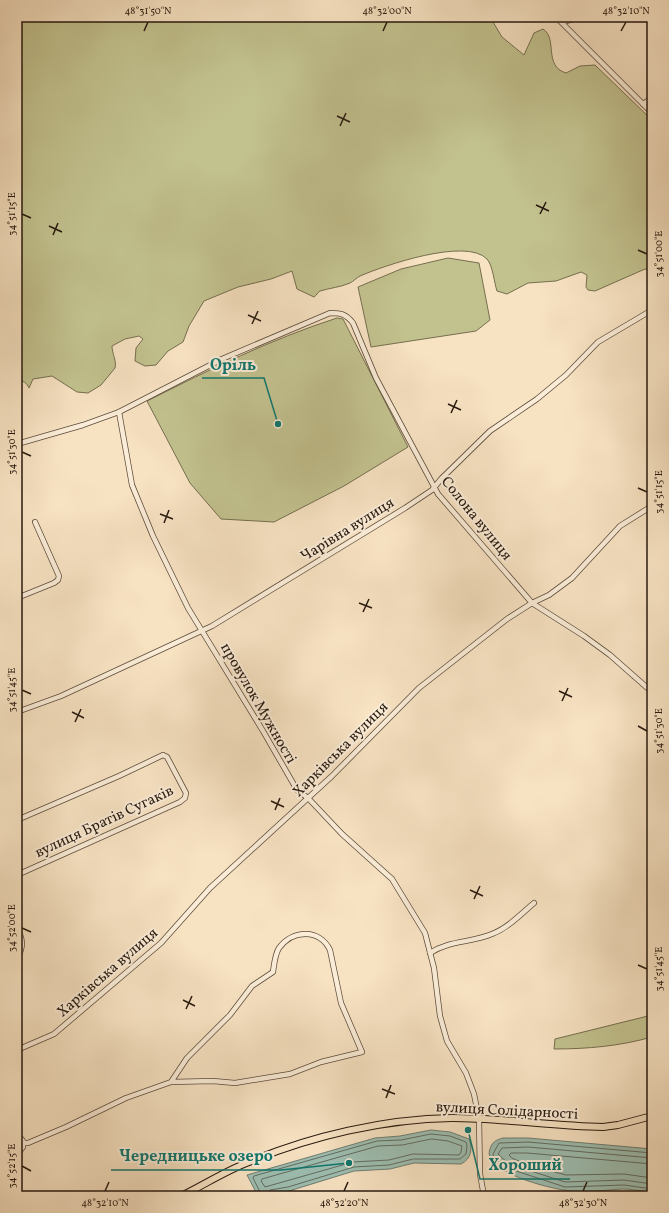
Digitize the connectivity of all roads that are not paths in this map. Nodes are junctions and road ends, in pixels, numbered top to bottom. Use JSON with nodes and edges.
{"nodes":[{"id":1,"x":556,"y":17,"type":"edge"},
{"id":2,"x":580,"y":17,"type":"edge"},
{"id":3,"x":562,"y":22,"type":"junction"},
{"id":4,"x":652,"y":98,"type":"edge"},
{"id":5,"x":643,"y":104,"type":"junction"},
{"id":6,"x":652,"y":113,"type":"edge"},
{"id":7,"x":652,"y":310,"type":"edge"},
{"id":8,"x":119,"y":412,"type":"junction"},
{"id":9,"x":17,"y":444,"type":"edge"},
{"id":10,"x":435,"y":487,"type":"junction"},
{"id":11,"x":652,"y":506,"type":"edge"},
{"id":12,"x":35,"y":522,"type":"dead end"},
{"id":13,"x":17,"y":598,"type":"edge"},
{"id":14,"x":532,"y":603,"type":"junction"},
{"id":15,"x":203,"y":631,"type":"junction"},
{"id":16,"x":652,"y":692,"type":"edge"},
{"id":17,"x":17,"y":712,"type":"edge"},
{"id":18,"x":308,"y":798,"type":"junction"},
{"id":19,"x":17,"y":820,"type":"edge"},
{"id":20,"x":17,"y":875,"type":"edge"},
{"id":21,"x":534,"y":903,"type":"dead end"},
{"id":22,"x":17,"y":928,"type":"edge"},
{"id":23,"x":430,"y":953,"type":"junction"},
{"id":24,"x":17,"y":958,"type":"edge"},
{"id":25,"x":17,"y":1050,"type":"edge"},
{"id":26,"x":171,"y":1082,"type":"junction"},
{"id":27,"x":652,"y":1116,"type":"edge"},
{"id":28,"x":479,"y":1119,"type":"junction"},
{"id":29,"x":17,"y":1134,"type":"edge"},
{"id":30,"x":23,"y":1143,"type":"junction"},
{"id":31,"x":17,"y":1155,"type":"edge"},
{"id":32,"x":181,"y":1196,"type":"edge"},
{"id":33,"x":484,"y":1196,"type":"edge"}],
"edges":[{"from":1,"to":3,"type":"street"},
{"from":2,"to":3,"type":"street"},
{"from":3,"to":5,"type":"street"},
{"from":4,"to":5,"type":"street"},
{"from":5,"to":6,"type":"street"},
{"from":7,"to":10,"type":"street","name":"Чарівна вулиця"},
{"from":8,"to":9,"type":"street"},
{"from":8,"to":10,"type":"street","name":"Солона вулиця"},
{"from":8,"to":15,"type":"street","name":"провулок Мужності"},
{"from":10,"to":14,"type":"street","name":"Солона вулиця"},
{"from":10,"to":15,"type":"street","name":"Чарівна вулиця"},
{"from":11,"to":14,"type":"street","name":"Харківська вулиця"},
{"from":12,"to":13,"type":"street"},
{"from":14,"to":16,"type":"street","name":"Солона вулиця"},
{"from":14,"to":18,"type":"street","name":"Харківська вулиця"},
{"from":15,"to":17,"type":"street","name":"Чарівна вулиця"},
{"from":15,"to":18,"type":"street","name":"провулок Мужності"},
{"from":18,"to":23,"type":"street","name":"провулок Мужності"},
{"from":18,"to":25,"type":"street","name":"Харківська вулиця"},
{"from":19,"to":20,"type":"street","name":"вулиця Братів Сугаків"},
{"from":21,"to":23,"type":"street"},
{"from":22,"to":24,"type":"street"},
{"from":23,"to":28,"type":"street","name":"провулок Мужності"},
{"from":26,"to":26,"type":"street"},
{"from":26,"to":30,"type":"street"},
{"from":27,"to":28,"type":"main road","name":"вулиця Солідарності"},
{"from":28,"to":32,"type":"main road","name":"вулиця Солідарності"},
{"from":28,"to":33,"type":"street","name":"провулок Мужності"},
{"from":29,"to":30,"type":"street"},
{"from":30,"to":31,"type":"street"}]}
